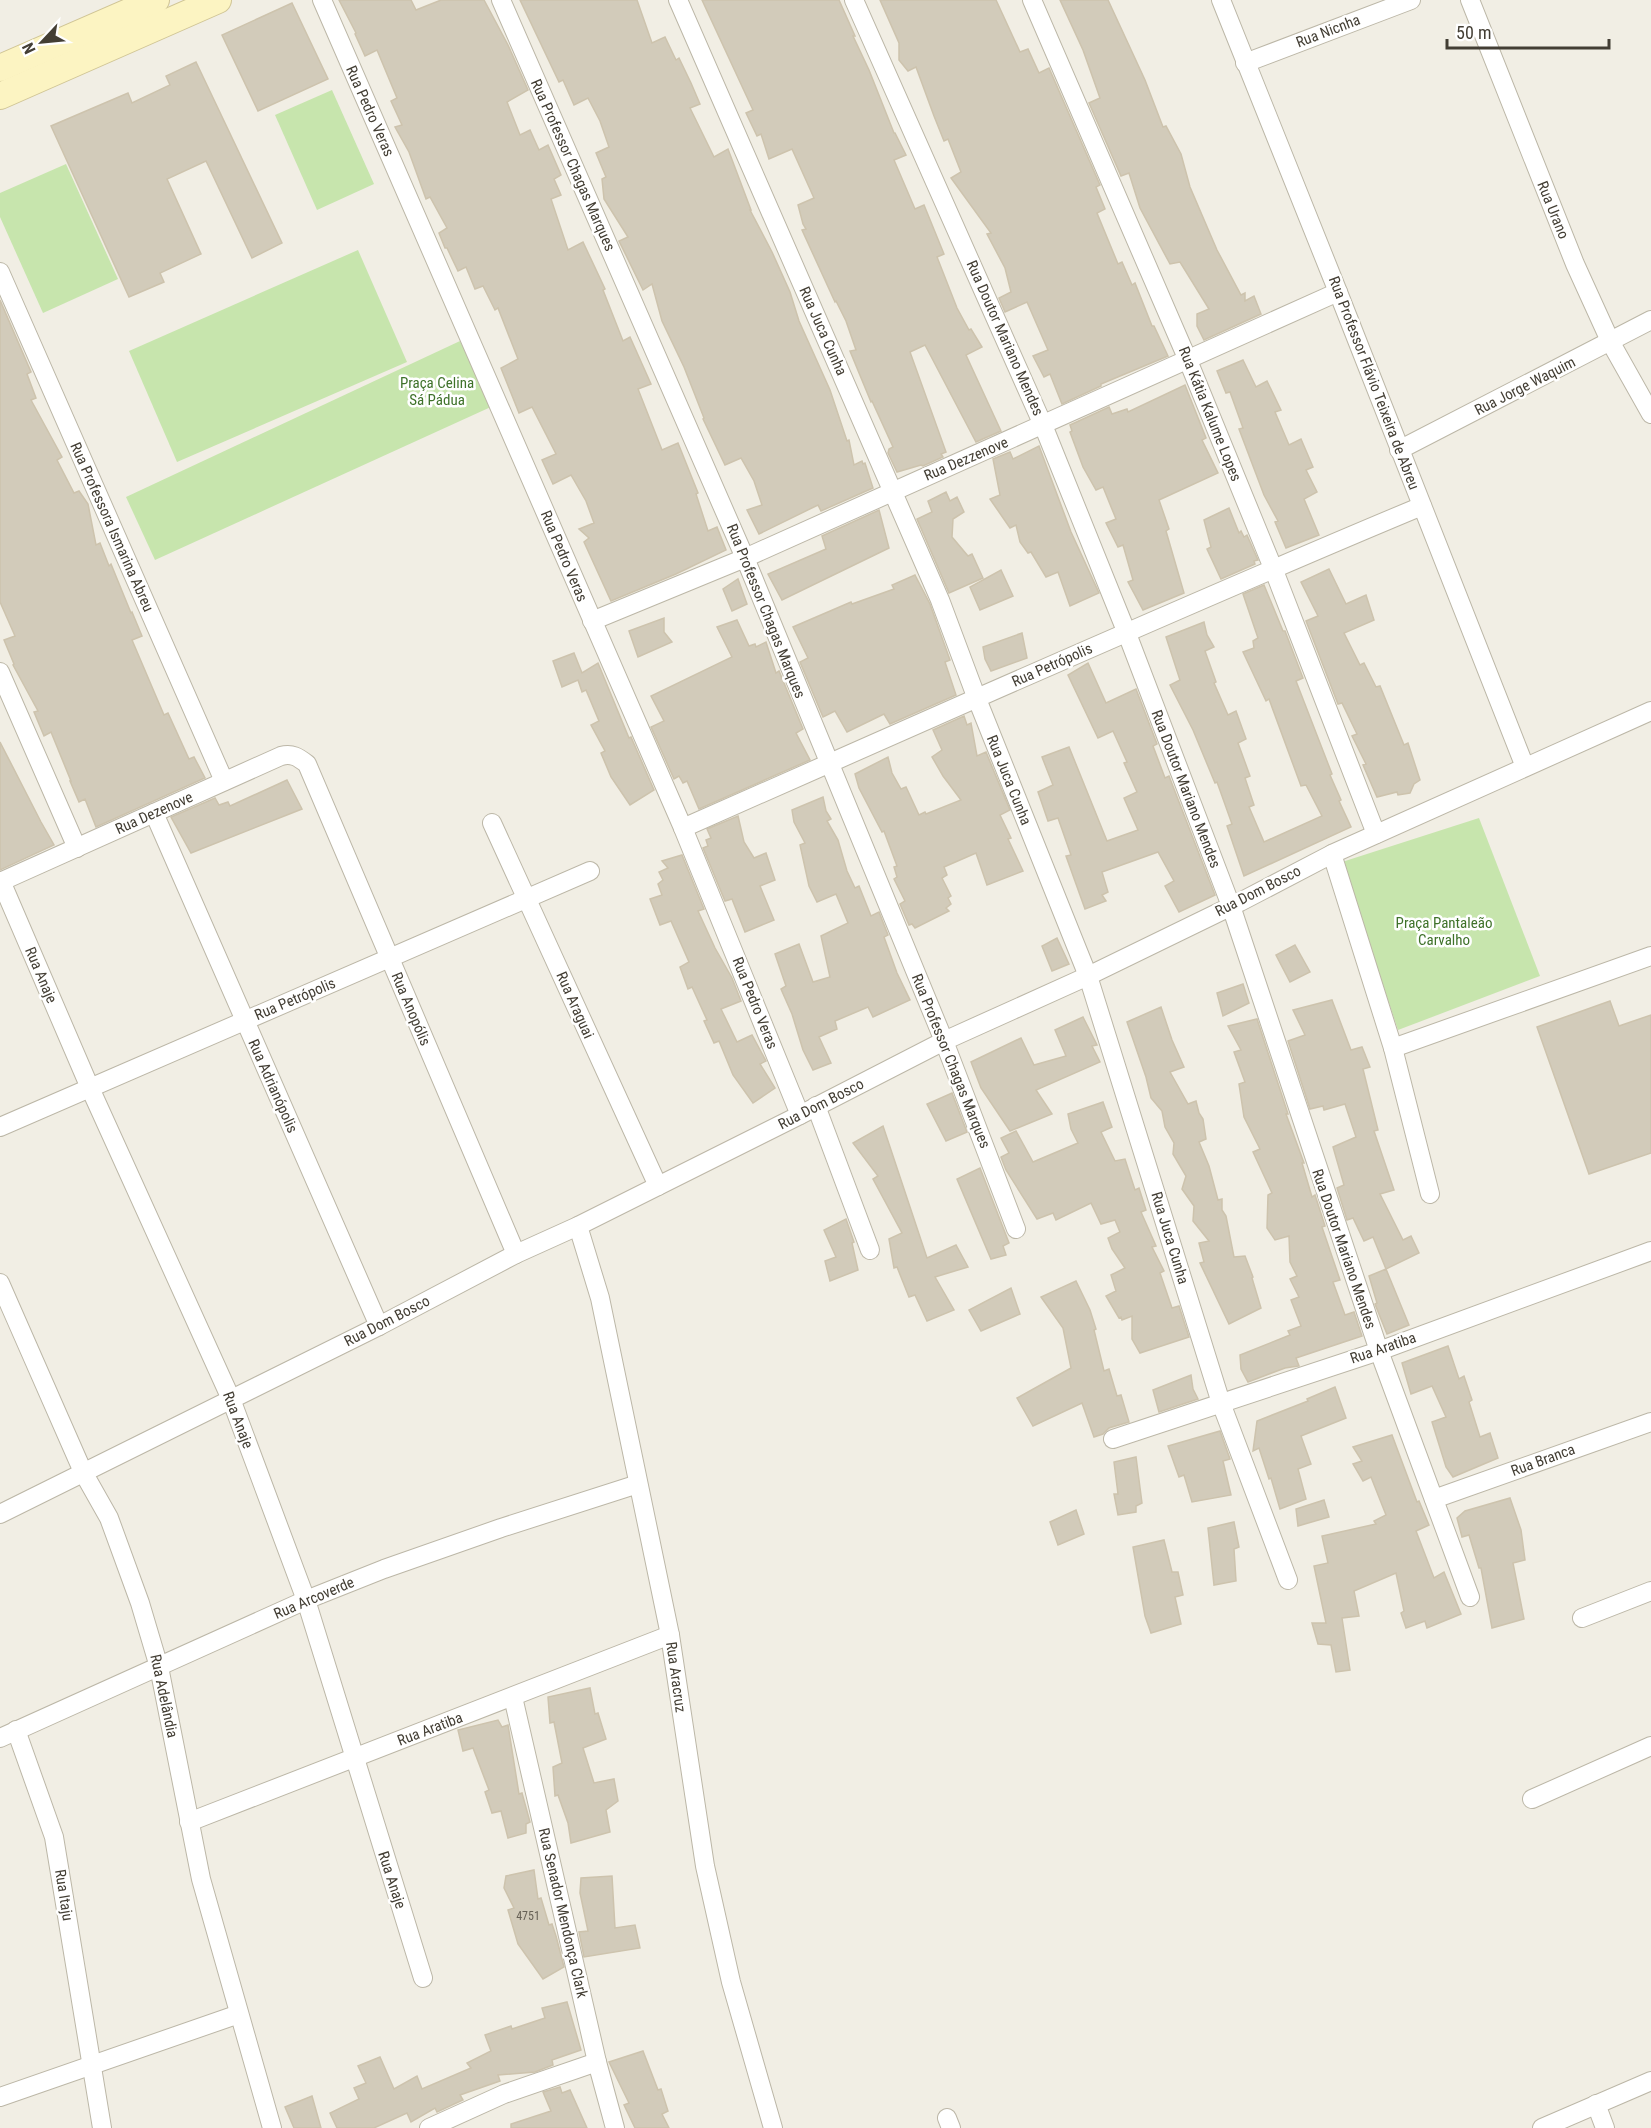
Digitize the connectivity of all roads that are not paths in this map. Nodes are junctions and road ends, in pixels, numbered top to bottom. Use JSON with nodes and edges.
{"nodes":[{"id":1,"x":218,"y":0,"type":"edge"},
{"id":2,"x":322,"y":0,"type":"edge"},
{"id":3,"x":501,"y":0,"type":"edge"},
{"id":4,"x":678,"y":0,"type":"edge"},
{"id":5,"x":854,"y":0,"type":"edge"},
{"id":6,"x":1032,"y":0,"type":"edge"},
{"id":7,"x":1221,"y":0,"type":"edge"},
{"id":8,"x":1411,"y":0,"type":"edge"},
{"id":9,"x":1470,"y":0,"type":"edge"},
{"id":10,"x":151,"y":1,"type":"edge"},
{"id":11,"x":2,"y":63,"type":"edge"},
{"id":12,"x":1245,"y":63,"type":"junction"},
{"id":13,"x":0,"y":96,"type":"edge"},
{"id":14,"x":0,"y":272,"type":"edge"},
{"id":15,"x":1338,"y":292,"type":"junction"},
{"id":16,"x":1651,"y":320,"type":"edge"},
{"id":17,"x":1611,"y":342,"type":"junction"},
{"id":18,"x":1187,"y":358,"type":"junction"},
{"id":19,"x":1651,"y":414,"type":"edge"},
{"id":20,"x":1044,"y":425,"type":"junction"},
{"id":21,"x":1399,"y":450,"type":"junction"},
{"id":22,"x":893,"y":490,"type":"junction"},
{"id":23,"x":1422,"y":506,"type":"junction"},
{"id":24,"x":745,"y":558,"type":"junction"},
{"id":25,"x":1273,"y":568,"type":"junction"},
{"id":26,"x":592,"y":621,"type":"junction"},
{"id":27,"x":1126,"y":631,"type":"junction"},
{"id":28,"x":0,"y":672,"type":"edge"},
{"id":29,"x":976,"y":699,"type":"junction"},
{"id":30,"x":1651,"y":711,"type":"edge"},
{"id":31,"x":828,"y":762,"type":"junction"},
{"id":32,"x":307,"y":764,"type":"joint"},
{"id":33,"x":1525,"y":767,"type":"junction"},
{"id":34,"x":224,"y":781,"type":"junction"},
{"id":35,"x":154,"y":813,"type":"junction"},
{"id":36,"x":492,"y":823,"type":"dead end"},
{"id":37,"x":683,"y":828,"type":"junction"},
{"id":38,"x":1376,"y":834,"type":"junction"},
{"id":39,"x":77,"y":848,"type":"junction"},
{"id":40,"x":1332,"y":854,"type":"junction"},
{"id":41,"x":590,"y":871,"type":"dead end"},
{"id":42,"x":0,"y":881,"type":"edge"},
{"id":43,"x":527,"y":898,"type":"junction"},
{"id":44,"x":1231,"y":906,"type":"junction"},
{"id":45,"x":1651,"y":956,"type":"edge"},
{"id":46,"x":389,"y":958,"type":"junction"},
{"id":47,"x":1088,"y":976,"type":"junction"},
{"id":48,"x":245,"y":1021,"type":"junction"},
{"id":49,"x":944,"y":1041,"type":"junction"},
{"id":50,"x":1393,"y":1048,"type":"junction"},
{"id":51,"x":90,"y":1088,"type":"junction"},
{"id":52,"x":808,"y":1111,"type":"junction"},
{"id":53,"x":0,"y":1126,"type":"edge"},
{"id":54,"x":658,"y":1186,"type":"junction"},
{"id":55,"x":1430,"y":1194,"type":"dead end"},
{"id":56,"x":578,"y":1226,"type":"junction"},
{"id":57,"x":1016,"y":1229,"type":"dead end"},
{"id":58,"x":870,"y":1250,"type":"dead end"},
{"id":59,"x":1651,"y":1251,"type":"edge"},
{"id":60,"x":516,"y":1254,"type":"junction"},
{"id":61,"x":0,"y":1282,"type":"edge"},
{"id":62,"x":5,"y":1308,"type":"edge"},
{"id":63,"x":379,"y":1326,"type":"junction"},
{"id":64,"x":1379,"y":1351,"type":"junction"},
{"id":65,"x":231,"y":1399,"type":"junction"},
{"id":66,"x":1221,"y":1403,"type":"junction"},
{"id":67,"x":1651,"y":1422,"type":"edge"},
{"id":68,"x":1113,"y":1439,"type":"dead end"},
{"id":69,"x":83,"y":1472,"type":"junction"},
{"id":70,"x":638,"y":1484,"type":"junction"},
{"id":71,"x":1434,"y":1499,"type":"junction"},
{"id":72,"x":0,"y":1514,"type":"edge"},
{"id":73,"x":1288,"y":1580,"type":"dead end"},
{"id":74,"x":1651,"y":1591,"type":"edge"},
{"id":75,"x":1470,"y":1597,"type":"dead end"},
{"id":76,"x":306,"y":1600,"type":"junction"},
{"id":77,"x":1582,"y":1618,"type":"dead end"},
{"id":78,"x":670,"y":1635,"type":"junction"},
{"id":79,"x":159,"y":1667,"type":"junction"},
{"id":80,"x":513,"y":1697,"type":"junction"},
{"id":81,"x":8,"y":1734,"type":"edge"},
{"id":82,"x":1651,"y":1746,"type":"edge"},
{"id":83,"x":354,"y":1758,"type":"junction"},
{"id":84,"x":1532,"y":1799,"type":"dead end"},
{"id":85,"x":189,"y":1822,"type":"junction"},
{"id":86,"x":423,"y":1978,"type":"dead end"},
{"id":87,"x":239,"y":2014,"type":"junction"},
{"id":88,"x":597,"y":2062,"type":"junction"},
{"id":89,"x":91,"y":2066,"type":"junction"},
{"id":90,"x":1651,"y":2081,"type":"edge"},
{"id":91,"x":0,"y":2097,"type":"edge"},
{"id":92,"x":1596,"y":2104,"type":"junction"},
{"id":93,"x":102,"y":2128,"type":"edge"},
{"id":94,"x":272,"y":2128,"type":"edge"},
{"id":95,"x":429,"y":2128,"type":"edge"},
{"id":96,"x":615,"y":2128,"type":"edge"},
{"id":97,"x":773,"y":2128,"type":"edge"},
{"id":98,"x":1542,"y":2128,"type":"edge"},
{"id":99,"x":1605,"y":2128,"type":"edge"}],
"edges":[{"from":1,"to":13,"type":"main road"},
{"from":2,"to":26,"type":"street","name":"Rua Pedro Veras"},
{"from":3,"to":24,"type":"street","name":"Rua Professor Chagas Marques"},
{"from":4,"to":22,"type":"street","name":"Rua Juca Cunha"},
{"from":5,"to":20,"type":"street","name":"Rua Doutor Mariano Mendes"},
{"from":6,"to":18,"type":"street","name":"Rua Kátia Kalume Lopes"},
{"from":7,"to":12,"type":"street","name":"Rua Professor Flávio Teixeira de Abreu"},
{"from":8,"to":12,"type":"street","name":"Rua Nicnha"},
{"from":9,"to":17,"type":"street","name":"Rua Urano"},
{"from":10,"to":11,"type":"main road"},
{"from":12,"to":15,"type":"street","name":"Rua Professor Flávio Teixeira de Abreu"},
{"from":14,"to":34,"type":"street","name":"Rua Professora Ismarina Abreu"},
{"from":15,"to":18,"type":"street","name":"Rua Dezzenove"},
{"from":15,"to":21,"type":"street","name":"Rua Professor Flávio Teixeira de Abreu"},
{"from":16,"to":17,"type":"street","name":"Rua Jorge Waquim"},
{"from":17,"to":19,"type":"street","name":"Rua Urano"},
{"from":17,"to":21,"type":"street","name":"Rua Jorge Waquim"},
{"from":18,"to":20,"type":"street","name":"Rua Dezzenove"},
{"from":18,"to":25,"type":"street","name":"Rua Kátia Kalume Lopes"},
{"from":20,"to":22,"type":"street","name":"Rua Dezzenove"},
{"from":20,"to":27,"type":"street","name":"Rua Doutor Mariano Mendes"},
{"from":21,"to":23,"type":"street","name":"Rua Professor Flávio Teixeira de Abreu"},
{"from":22,"to":24,"type":"street","name":"Rua Dezzenove"},
{"from":22,"to":29,"type":"street","name":"Rua Juca Cunha"},
{"from":23,"to":25,"type":"street","name":"Rua Petrópolis"},
{"from":23,"to":33,"type":"street","name":"Rua Professor Flávio Teixeira de Abreu"},
{"from":24,"to":26,"type":"street","name":"Rua Dezzenove"},
{"from":24,"to":31,"type":"street","name":"Rua Professor Chagas Marques"},
{"from":25,"to":27,"type":"street","name":"Rua Petrópolis"},
{"from":25,"to":38,"type":"street","name":"Rua Kátia Kalume Lopes"},
{"from":26,"to":37,"type":"street","name":"Rua Pedro Veras"},
{"from":27,"to":29,"type":"street","name":"Rua Petrópolis"},
{"from":27,"to":44,"type":"street","name":"Rua Doutor Mariano Mendes"},
{"from":28,"to":39,"type":"street"},
{"from":29,"to":31,"type":"street","name":"Rua Petrópolis"},
{"from":29,"to":47,"type":"street","name":"Rua Juca Cunha"},
{"from":30,"to":33,"type":"street","name":"Rua Dom Bosco"},
{"from":31,"to":37,"type":"street","name":"Rua Petrópolis"},
{"from":31,"to":49,"type":"street","name":"Rua Professor Chagas Marques"},
{"from":32,"to":34,"type":"street","name":"Rua Dezenove"},
{"from":32,"to":46,"type":"street","name":"Rua Anopólis"},
{"from":33,"to":38,"type":"street","name":"Rua Dom Bosco"},
{"from":34,"to":35,"type":"street","name":"Rua Dezenove"},
{"from":35,"to":39,"type":"street","name":"Rua Dezenove"},
{"from":35,"to":48,"type":"street","name":"Rua Adrianópolis"},
{"from":36,"to":43,"type":"street","name":"Rua Araguai"},
{"from":37,"to":52,"type":"street","name":"Rua Pedro Veras"},
{"from":38,"to":40,"type":"street","name":"Rua Dom Bosco"},
{"from":39,"to":42,"type":"street","name":"Rua Dezenove"},
{"from":40,"to":44,"type":"street","name":"Rua Dom Bosco"},
{"from":40,"to":50,"type":"street"},
{"from":41,"to":43,"type":"street","name":"Rua Petrópolis"},
{"from":42,"to":51,"type":"street","name":"Rua Anaje"},
{"from":43,"to":46,"type":"street","name":"Rua Petrópolis"},
{"from":43,"to":54,"type":"street","name":"Rua Araguai"},
{"from":44,"to":47,"type":"street","name":"Rua Dom Bosco"},
{"from":44,"to":64,"type":"street","name":"Rua Doutor Mariano Mendes"},
{"from":45,"to":50,"type":"street"},
{"from":46,"to":48,"type":"street","name":"Rua Petrópolis"},
{"from":46,"to":60,"type":"street","name":"Rua Anopólis"},
{"from":47,"to":49,"type":"street","name":"Rua Dom Bosco"},
{"from":47,"to":66,"type":"street","name":"Rua Juca Cunha"},
{"from":48,"to":51,"type":"street","name":"Rua Petrópolis"},
{"from":48,"to":63,"type":"street","name":"Rua Adrianópolis"},
{"from":49,"to":52,"type":"street","name":"Rua Dom Bosco"},
{"from":49,"to":57,"type":"street","name":"Rua Professor Chagas Marques"},
{"from":50,"to":55,"type":"street"},
{"from":51,"to":53,"type":"street","name":"Rua Petrópolis"},
{"from":51,"to":65,"type":"street","name":"Rua Anaje"},
{"from":52,"to":54,"type":"street","name":"Rua Dom Bosco"},
{"from":52,"to":58,"type":"street","name":"Rua Pedro Veras"},
{"from":54,"to":56,"type":"street","name":"Rua Dom Bosco"},
{"from":56,"to":60,"type":"street","name":"Rua Dom Bosco"},
{"from":56,"to":70,"type":"street","name":"Rua Aracruz"},
{"from":59,"to":64,"type":"street","name":"Rua Aratiba"},
{"from":60,"to":63,"type":"street","name":"Rua Dom Bosco"},
{"from":61,"to":62,"type":"street","name":"Rua Adelândia"},
{"from":62,"to":69,"type":"street","name":"Rua Adelândia"},
{"from":63,"to":65,"type":"street","name":"Rua Dom Bosco"},
{"from":64,"to":66,"type":"street","name":"Rua Aratiba"},
{"from":64,"to":71,"type":"street","name":"Rua Doutor Mariano Mendes"},
{"from":65,"to":69,"type":"street","name":"Rua Dom Bosco"},
{"from":65,"to":76,"type":"street","name":"Rua Anaje"},
{"from":66,"to":68,"type":"street","name":"Rua Aratiba"},
{"from":66,"to":73,"type":"street","name":"Rua Juca Cunha"},
{"from":67,"to":71,"type":"street","name":"Rua Branca"},
{"from":69,"to":72,"type":"street","name":"Rua Dom Bosco"},
{"from":69,"to":79,"type":"street","name":"Rua Adelândia"},
{"from":70,"to":76,"type":"street","name":"Rua Arcoverde"},
{"from":70,"to":78,"type":"street","name":"Rua Aracruz"},
{"from":71,"to":75,"type":"street","name":"Rua Doutor Mariano Mendes"},
{"from":74,"to":77,"type":"street"},
{"from":76,"to":79,"type":"street","name":"Rua Arcoverde"},
{"from":76,"to":83,"type":"street","name":"Rua Anaje"},
{"from":78,"to":80,"type":"street","name":"Rua Aratiba"},
{"from":78,"to":97,"type":"street","name":"Rua Aracruz"},
{"from":79,"to":81,"type":"street","name":"Rua Arcoverde"},
{"from":79,"to":85,"type":"street","name":"Rua Adelândia"},
{"from":80,"to":83,"type":"street","name":"Rua Aratiba"},
{"from":80,"to":88,"type":"street","name":"Rua Senador Mendonça Clark"},
{"from":81,"to":89,"type":"street","name":"Rua Itaju"},
{"from":82,"to":84,"type":"street"},
{"from":83,"to":85,"type":"street","name":"Rua Aratiba"},
{"from":83,"to":86,"type":"street","name":"Rua Anaje"},
{"from":85,"to":87,"type":"street","name":"Rua Adelândia"},
{"from":87,"to":89,"type":"street"},
{"from":87,"to":94,"type":"street","name":"Rua Adelândia"},
{"from":88,"to":95,"type":"street"},
{"from":88,"to":96,"type":"street","name":"Rua Senador Mendonça Clark"},
{"from":89,"to":91,"type":"street"},
{"from":89,"to":93,"type":"street"},
{"from":90,"to":92,"type":"street"},
{"from":92,"to":98,"type":"street"},
{"from":92,"to":99,"type":"street"}]}
